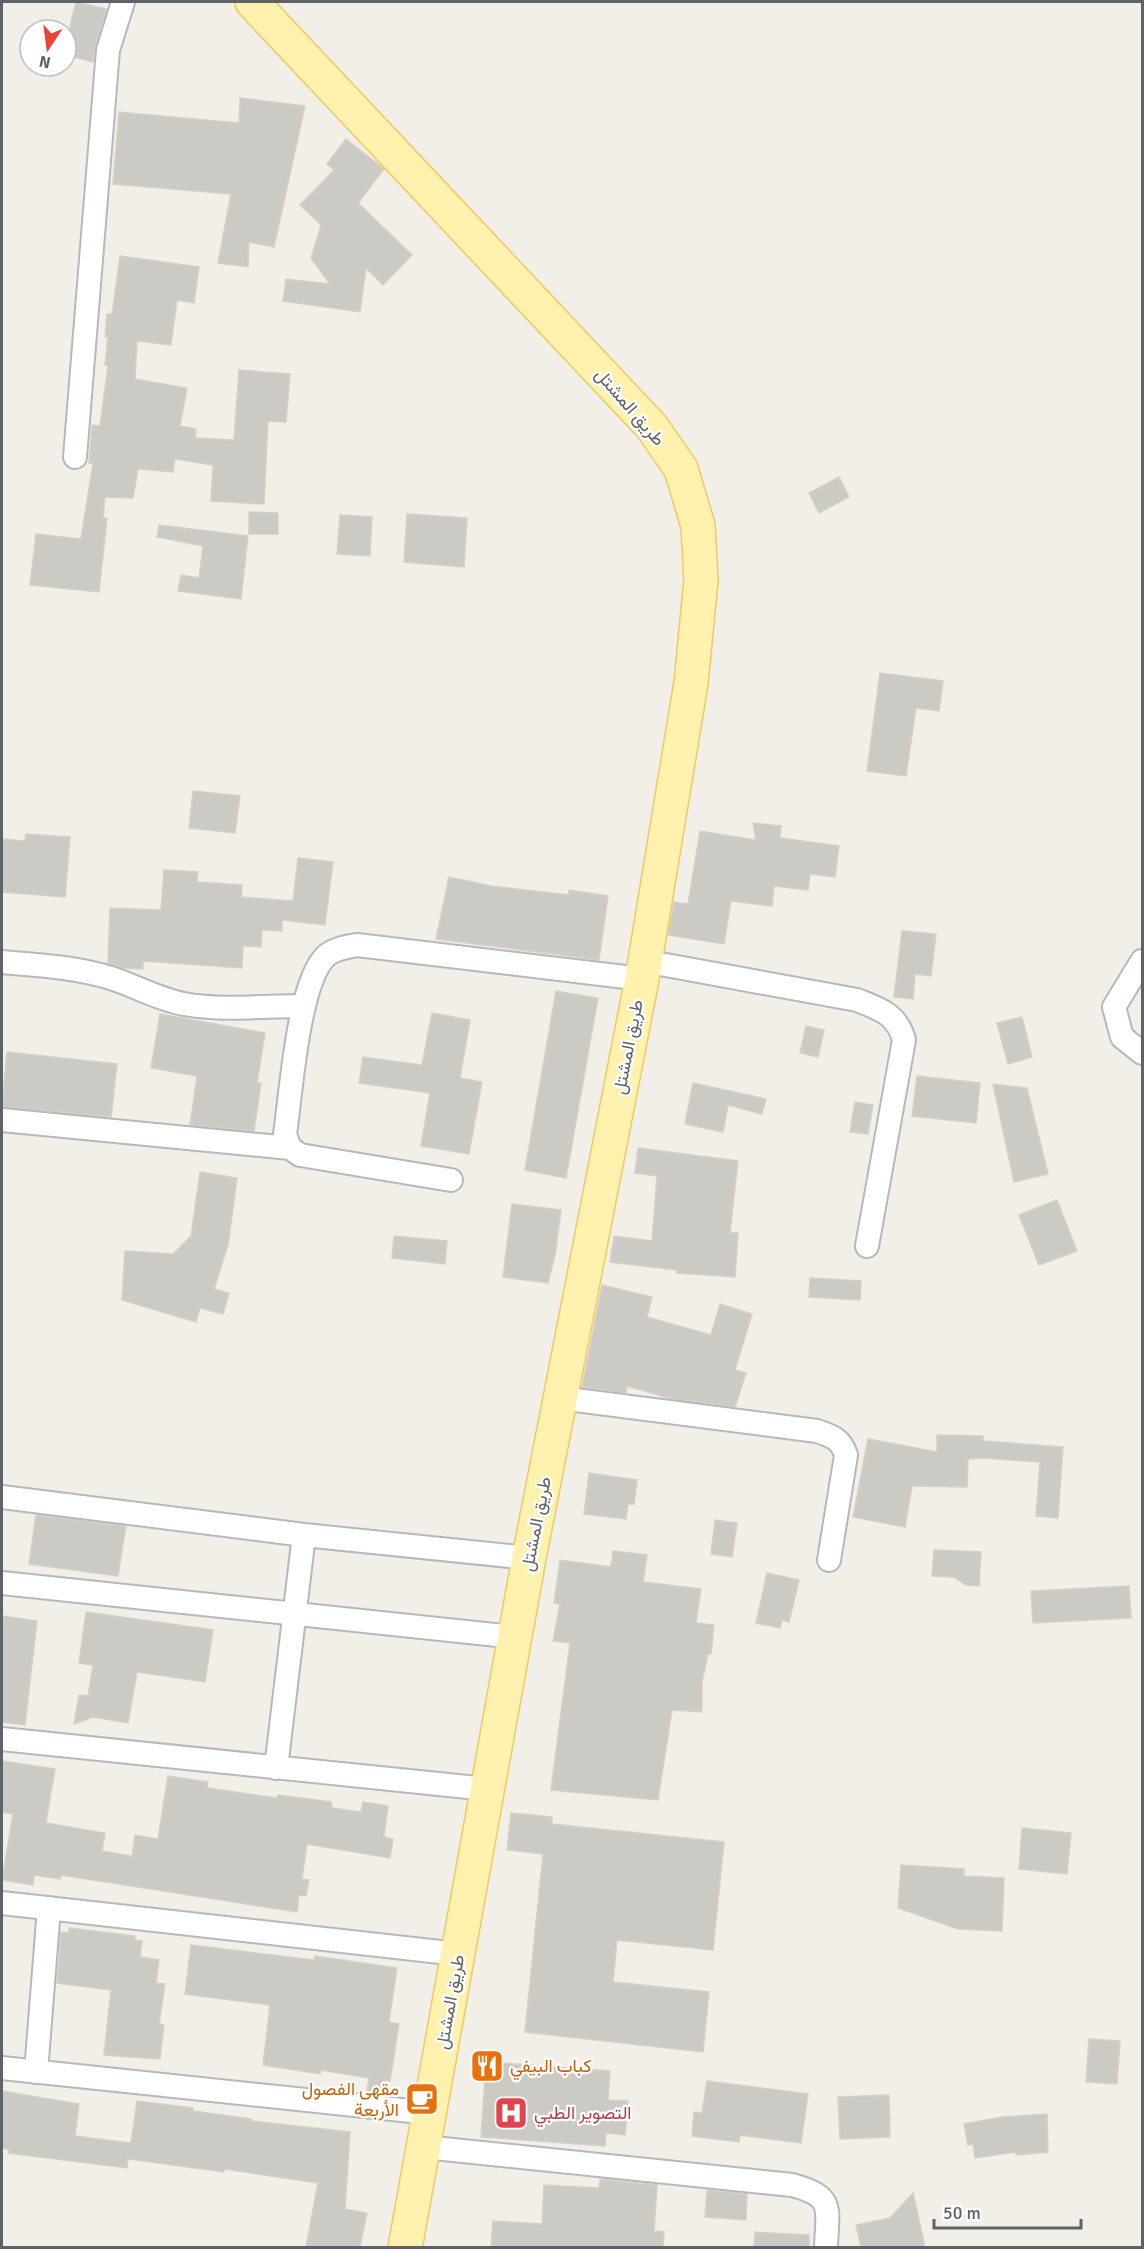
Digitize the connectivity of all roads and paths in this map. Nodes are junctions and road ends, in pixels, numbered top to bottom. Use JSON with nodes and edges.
{"nodes":[{"id":1,"x":123,"y":2,"type":"edge"},
{"id":2,"x":252,"y":2,"type":"edge"},
{"id":3,"x":75,"y":458,"type":"dead end"},
{"id":4,"x":1143,"y":961,"type":"edge"},
{"id":5,"x":2,"y":962,"type":"edge"},
{"id":6,"x":643,"y":970,"type":"junction"},
{"id":7,"x":303,"y":1005,"type":"junction"},
{"id":8,"x":1143,"y":1053,"type":"edge"},
{"id":9,"x":2,"y":1120,"type":"edge"},
{"id":10,"x":290,"y":1148,"type":"junction"},
{"id":11,"x":451,"y":1180,"type":"dead end"},
{"id":12,"x":867,"y":1246,"type":"dead end"},
{"id":13,"x":560,"y":1398,"type":"junction"},
{"id":14,"x":2,"y":1497,"type":"edge"},
{"id":15,"x":304,"y":1535,"type":"junction"},
{"id":16,"x":529,"y":1558,"type":"junction"},
{"id":17,"x":828,"y":1560,"type":"dead end"},
{"id":18,"x":2,"y":1583,"type":"edge"},
{"id":19,"x":295,"y":1616,"type":"junction"},
{"id":20,"x":515,"y":1637,"type":"junction"},
{"id":21,"x":2,"y":1739,"type":"edge"},
{"id":22,"x":276,"y":1768,"type":"junction"},
{"id":23,"x":488,"y":1789,"type":"junction"},
{"id":24,"x":2,"y":1903,"type":"edge"},
{"id":25,"x":49,"y":1908,"type":"junction"},
{"id":26,"x":458,"y":1954,"type":"junction"},
{"id":27,"x":2,"y":2068,"type":"edge"},
{"id":28,"x":36,"y":2072,"type":"junction"},
{"id":29,"x":430,"y":2113,"type":"junction"},
{"id":30,"x":424,"y":2147,"type":"junction"},
{"id":31,"x":405,"y":2247,"type":"edge"},
{"id":32,"x":826,"y":2247,"type":"edge"}],
"edges":[{"from":1,"to":3,"type":"street"},
{"from":2,"to":6,"type":"main road","name":"طريق المشتل"},
{"from":4,"to":8,"type":"street"},
{"from":5,"to":7,"type":"street"},
{"from":6,"to":7,"type":"street"},
{"from":6,"to":12,"type":"street"},
{"from":6,"to":13,"type":"main road","name":"طريق المشتل"},
{"from":7,"to":10,"type":"street"},
{"from":9,"to":10,"type":"street"},
{"from":10,"to":11,"type":"street"},
{"from":13,"to":16,"type":"main road","name":"طريق المشتل"},
{"from":13,"to":17,"type":"street"},
{"from":14,"to":15,"type":"street"},
{"from":15,"to":16,"type":"street"},
{"from":15,"to":19,"type":"street"},
{"from":16,"to":20,"type":"main road","name":"طريق المشتل"},
{"from":18,"to":19,"type":"street"},
{"from":19,"to":20,"type":"street"},
{"from":19,"to":22,"type":"street"},
{"from":20,"to":23,"type":"main road","name":"طريق المشتل"},
{"from":21,"to":22,"type":"street"},
{"from":22,"to":23,"type":"street"},
{"from":23,"to":26,"type":"main road","name":"طريق المشتل"},
{"from":24,"to":25,"type":"street"},
{"from":25,"to":26,"type":"street"},
{"from":25,"to":28,"type":"street"},
{"from":26,"to":29,"type":"main road","name":"طريق المشتل"},
{"from":27,"to":28,"type":"street"},
{"from":28,"to":29,"type":"street"},
{"from":29,"to":30,"type":"main road","name":"طريق المشتل"},
{"from":30,"to":31,"type":"main road","name":"طريق المشتل"},
{"from":30,"to":32,"type":"street"}]}
